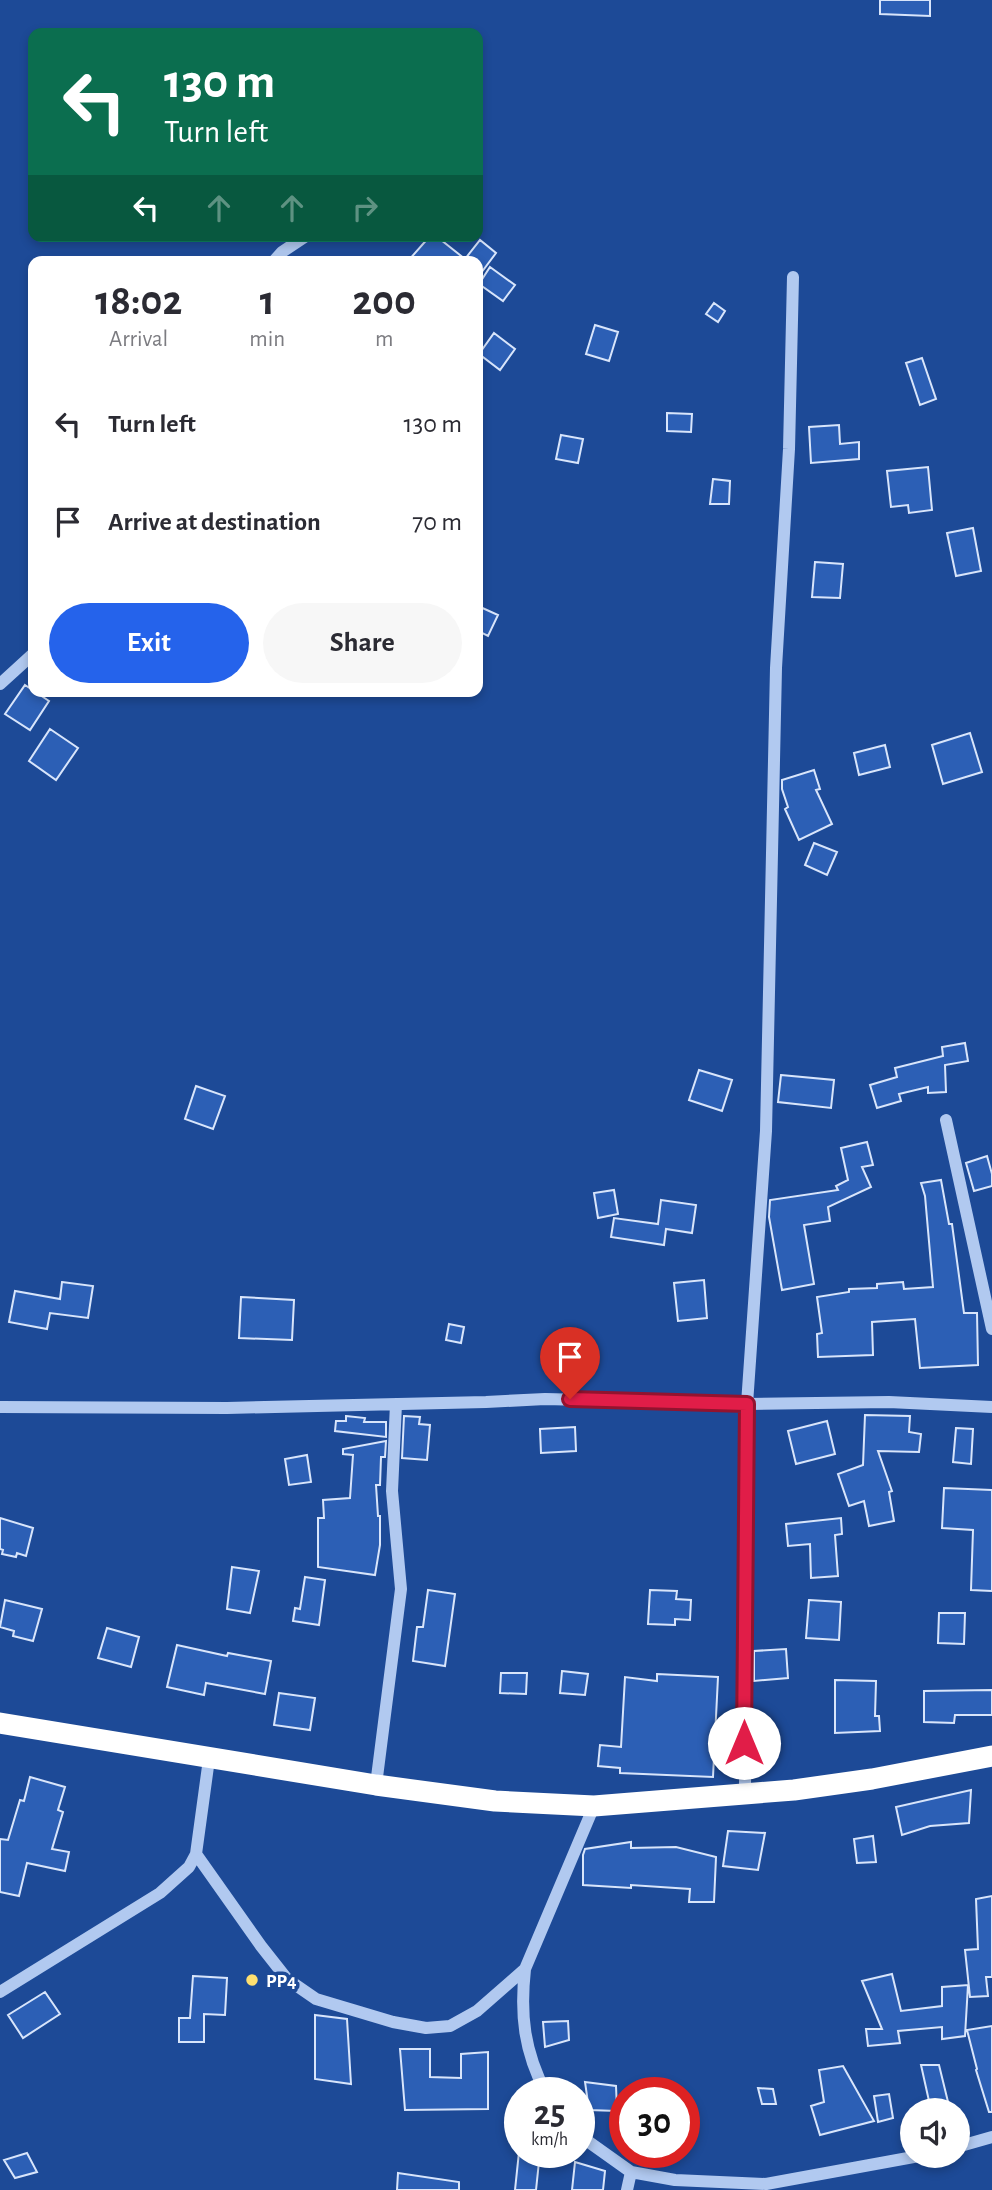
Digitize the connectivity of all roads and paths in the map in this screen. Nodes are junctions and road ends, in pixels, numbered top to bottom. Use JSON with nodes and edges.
{"nodes":[{"id":1,"x":297,"y":242,"type":"edge"},
{"id":2,"x":278,"y":256,"type":"edge"},
{"id":3,"x":793,"y":277,"type":"dead end"},
{"id":4,"x":28,"y":659,"type":"edge"},
{"id":5,"x":0,"y":684,"type":"edge"},
{"id":6,"x":946,"y":1120,"type":"dead end"},
{"id":7,"x":992,"y":1329,"type":"edge"},
{"id":8,"x":396,"y":1404,"type":"junction"},
{"id":9,"x":747,"y":1404,"type":"junction"},
{"id":10,"x":992,"y":1407,"type":"edge"},
{"id":11,"x":0,"y":1408,"type":"edge"},
{"id":12,"x":0,"y":1723,"type":"edge"},
{"id":13,"x":992,"y":1756,"type":"edge"},
{"id":14,"x":209,"y":1759,"type":"junction"},
{"id":15,"x":376,"y":1785,"type":"junction"},
{"id":16,"x":745,"y":1793,"type":"junction"},
{"id":17,"x":594,"y":1807,"type":"junction"},
{"id":18,"x":196,"y":1854,"type":"junction"},
{"id":19,"x":525,"y":1969,"type":"junction"},
{"id":20,"x":0,"y":1992,"type":"edge"},
{"id":21,"x":537,"y":2077,"type":"edge"},
{"id":22,"x":992,"y":2137,"type":"edge"},
{"id":23,"x":970,"y":2143,"type":"edge"},
{"id":24,"x":595,"y":2146,"type":"edge"},
{"id":25,"x":900,"y":2159,"type":"edge"},
{"id":26,"x":631,"y":2172,"type":"junction"},
{"id":27,"x":627,"y":2190,"type":"edge"}],
"edges":[{"from":1,"to":2,"type":"street"},
{"from":3,"to":9,"type":"street"},
{"from":4,"to":5,"type":"street"},
{"from":6,"to":7,"type":"street"},
{"from":8,"to":9,"type":"street"},
{"from":8,"to":11,"type":"street"},
{"from":8,"to":15,"type":"street"},
{"from":9,"to":10,"type":"street"},
{"from":9,"to":16,"type":"street"},
{"from":12,"to":14,"type":"highway"},
{"from":13,"to":16,"type":"highway"},
{"from":14,"to":15,"type":"highway"},
{"from":14,"to":18,"type":"street"},
{"from":15,"to":17,"type":"highway"},
{"from":16,"to":17,"type":"highway"},
{"from":17,"to":19,"type":"street"},
{"from":18,"to":19,"type":"street"},
{"from":18,"to":20,"type":"street"},
{"from":19,"to":21,"type":"street"},
{"from":22,"to":23,"type":"street"},
{"from":24,"to":26,"type":"street"},
{"from":25,"to":26,"type":"street"},
{"from":26,"to":27,"type":"street"}]}
